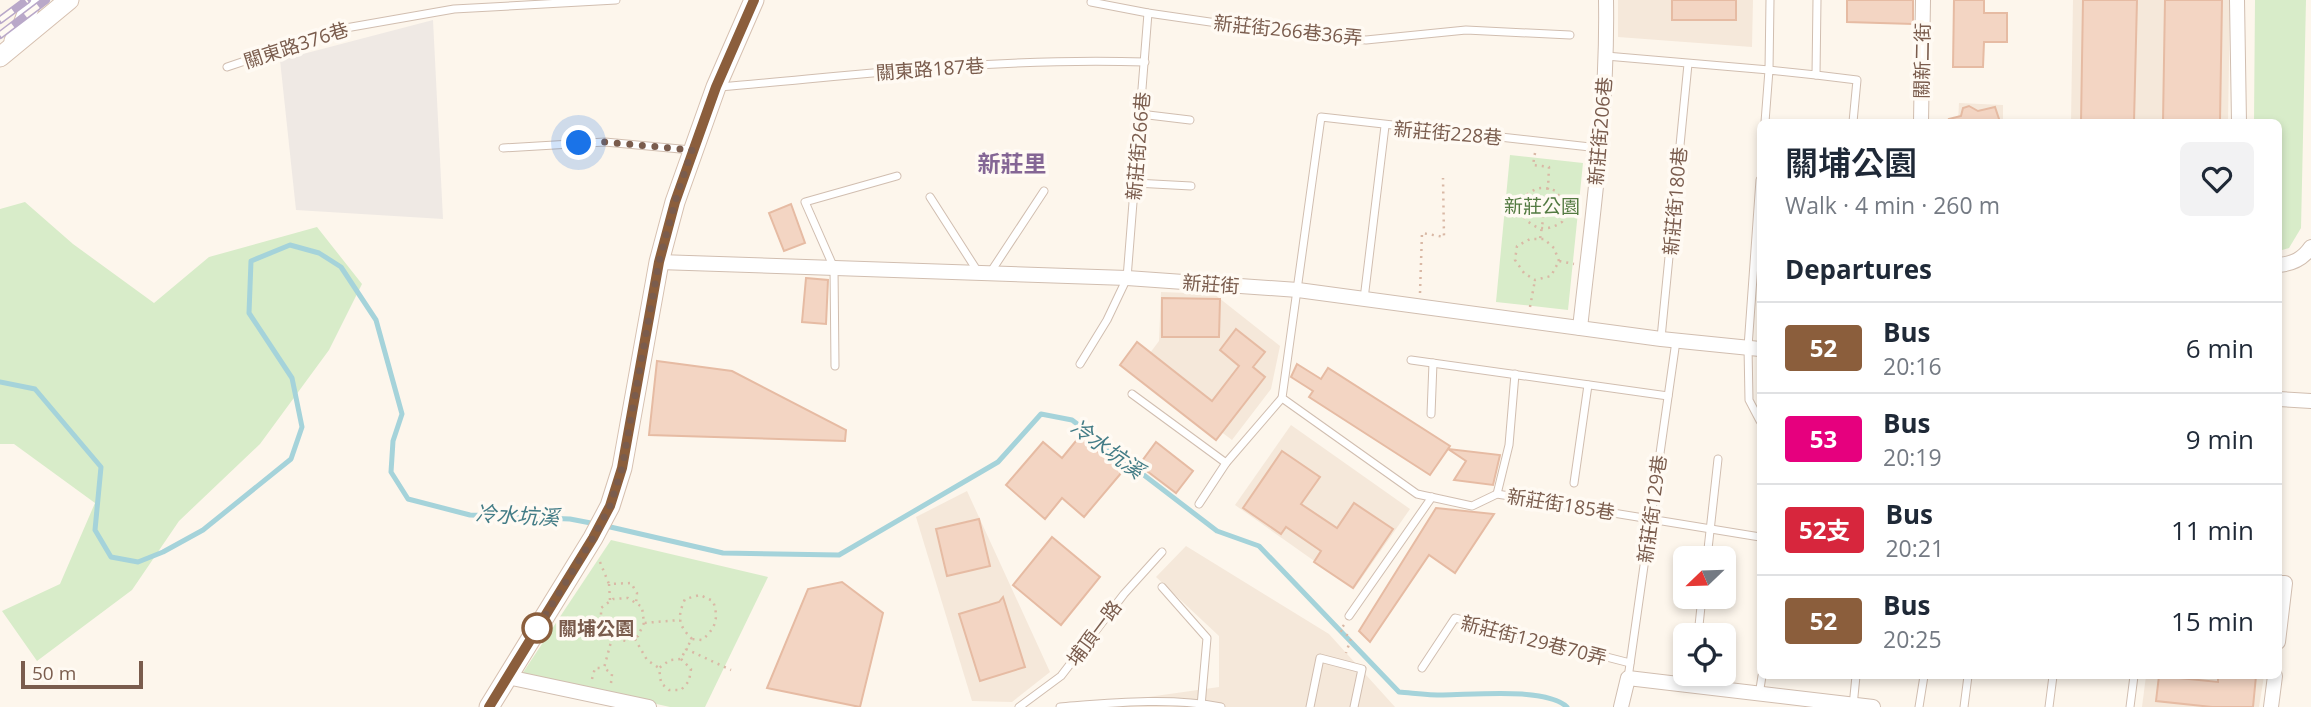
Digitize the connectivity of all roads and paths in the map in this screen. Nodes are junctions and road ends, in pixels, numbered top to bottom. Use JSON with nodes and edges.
{"nodes":[{"id":1,"x":32,"y":0,"type":"edge"},
{"id":2,"x":69,"y":0,"type":"edge"},
{"id":3,"x":616,"y":0,"type":"edge"},
{"id":4,"x":751,"y":0,"type":"edge"},
{"id":5,"x":1606,"y":0,"type":"edge"},
{"id":6,"x":1770,"y":0,"type":"edge"},
{"id":7,"x":1817,"y":0,"type":"edge"},
{"id":8,"x":1923,"y":0,"type":"edge"},
{"id":9,"x":2237,"y":0,"type":"edge"},
{"id":10,"x":1091,"y":2,"type":"dead end"},
{"id":11,"x":1148,"y":13,"type":"junction"},
{"id":12,"x":1570,"y":35,"type":"dead end"},
{"id":13,"x":1,"y":56,"type":"edge"},
{"id":14,"x":1606,"y":56,"type":"junction"},
{"id":15,"x":1144,"y":62,"type":"junction"},
{"id":16,"x":1688,"y":64,"type":"junction"},
{"id":17,"x":227,"y":67,"type":"dead end"},
{"id":18,"x":1769,"y":70,"type":"junction"},
{"id":19,"x":1816,"y":75,"type":"junction"},
{"id":20,"x":716,"y":87,"type":"junction"},
{"id":21,"x":1140,"y":114,"type":"junction"},
{"id":22,"x":1765,"y":119,"type":"edge"},
{"id":23,"x":1853,"y":119,"type":"edge"},
{"id":24,"x":1921,"y":119,"type":"edge"},
{"id":25,"x":2239,"y":119,"type":"edge"},
{"id":26,"x":1190,"y":120,"type":"dead end"},
{"id":27,"x":1385,"y":126,"type":"junction"},
{"id":28,"x":503,"y":148,"type":"dead end"},
{"id":29,"x":1600,"y":148,"type":"junction"},
{"id":30,"x":692,"y":150,"type":"junction"},
{"id":31,"x":1535,"y":150,"type":"dead end"},
{"id":32,"x":897,"y":176,"type":"dead end"},
{"id":33,"x":1443,"y":178,"type":"dead end"},
{"id":34,"x":1135,"y":183,"type":"junction"},
{"id":35,"x":1191,"y":186,"type":"dead end"},
{"id":36,"x":1548,"y":188,"type":"junction"},
{"id":37,"x":1044,"y":191,"type":"dead end"},
{"id":38,"x":930,"y":197,"type":"dead end"},
{"id":39,"x":1566,"y":208,"type":"junction"},
{"id":40,"x":1581,"y":211,"type":"dead end"},
{"id":41,"x":1542,"y":229,"type":"junction"},
{"id":42,"x":1540,"y":239,"type":"junction"},
{"id":43,"x":2311,"y":247,"type":"edge"},
{"id":44,"x":1559,"y":261,"type":"junction"},
{"id":45,"x":659,"y":262,"type":"junction"},
{"id":46,"x":1574,"y":264,"type":"dead end"},
{"id":47,"x":1757,"y":264,"type":"edge"},
{"id":48,"x":2282,"y":264,"type":"edge"},
{"id":49,"x":834,"y":268,"type":"junction"},
{"id":50,"x":984,"y":273,"type":"junction"},
{"id":51,"x":1127,"y":278,"type":"junction"},
{"id":52,"x":1535,"y":280,"type":"junction"},
{"id":53,"x":1298,"y":290,"type":"junction"},
{"id":54,"x":1364,"y":299,"type":"junction"},
{"id":55,"x":1419,"y":306,"type":"junction"},
{"id":56,"x":1528,"y":314,"type":"dead end"},
{"id":57,"x":1580,"y":328,"type":"junction"},
{"id":58,"x":1669,"y":340,"type":"junction"},
{"id":59,"x":1754,"y":348,"type":"edge"},
{"id":60,"x":1411,"y":360,"type":"dead end"},
{"id":61,"x":1433,"y":363,"type":"junction"},
{"id":62,"x":1080,"y":364,"type":"dead end"},
{"id":63,"x":835,"y":366,"type":"dead end"},
{"id":64,"x":1515,"y":374,"type":"junction"},
{"id":65,"x":1588,"y":385,"type":"junction"},
{"id":66,"x":1132,"y":394,"type":"dead end"},
{"id":67,"x":1668,"y":396,"type":"junction"},
{"id":68,"x":1282,"y":398,"type":"junction"},
{"id":69,"x":2282,"y":399,"type":"edge"},
{"id":70,"x":2311,"y":401,"type":"edge"},
{"id":71,"x":1432,"y":414,"type":"dead end"},
{"id":72,"x":1757,"y":415,"type":"edge"},
{"id":73,"x":1718,"y":459,"type":"dead end"},
{"id":74,"x":1226,"y":463,"type":"junction"},
{"id":75,"x":1574,"y":483,"type":"dead end"},
{"id":76,"x":1497,"y":494,"type":"junction"},
{"id":77,"x":1432,"y":497,"type":"junction"},
{"id":78,"x":1199,"y":504,"type":"dead end"},
{"id":79,"x":1651,"y":519,"type":"junction"},
{"id":80,"x":1710,"y":529,"type":"junction"},
{"id":81,"x":1757,"y":537,"type":"edge"},
{"id":82,"x":1708,"y":546,"type":"edge"},
{"id":83,"x":1162,"y":552,"type":"dead end"},
{"id":84,"x":600,"y":559,"type":"dead end"},
{"id":85,"x":609,"y":584,"type":"junction"},
{"id":86,"x":1163,"y":587,"type":"dead end"},
{"id":87,"x":610,"y":602,"type":"junction"},
{"id":88,"x":636,"y":603,"type":"junction"},
{"id":89,"x":1349,"y":616,"type":"joint"},
{"id":90,"x":680,"y":620,"type":"junction"},
{"id":91,"x":643,"y":622,"type":"junction"},
{"id":92,"x":612,"y":638,"type":"junction"},
{"id":93,"x":634,"y":638,"type":"junction"},
{"id":94,"x":692,"y":639,"type":"junction"},
{"id":95,"x":1347,"y":648,"type":"dead end"},
{"id":96,"x":686,"y":649,"type":"junction"},
{"id":97,"x":681,"y":659,"type":"junction"},
{"id":98,"x":604,"y":668,"type":"junction"},
{"id":99,"x":659,"y":668,"type":"junction"},
{"id":100,"x":1422,"y":668,"type":"dead end"},
{"id":101,"x":731,"y":670,"type":"dead end"},
{"id":102,"x":1629,"y":671,"type":"junction"},
{"id":103,"x":508,"y":677,"type":"junction"},
{"id":104,"x":1673,"y":677,"type":"edge"},
{"id":105,"x":1762,"y":679,"type":"edge"},
{"id":106,"x":1856,"y":679,"type":"edge"},
{"id":107,"x":1924,"y":679,"type":"edge"},
{"id":108,"x":1968,"y":679,"type":"edge"},
{"id":109,"x":2053,"y":679,"type":"edge"},
{"id":110,"x":2134,"y":679,"type":"edge"},
{"id":111,"x":2275,"y":679,"type":"edge"},
{"id":112,"x":590,"y":686,"type":"dead end"},
{"id":113,"x":1719,"y":686,"type":"edge"},
{"id":114,"x":610,"y":690,"type":"dead end"},
{"id":115,"x":669,"y":690,"type":"junction"},
{"id":116,"x":1759,"y":695,"type":"junction"},
{"id":117,"x":665,"y":696,"type":"dead end"},
{"id":118,"x":1784,"y":702,"type":"edge"},
{"id":119,"x":1108,"y":705,"type":"edge"},
{"id":120,"x":1201,"y":705,"type":"edge"},
{"id":121,"x":1853,"y":706,"type":"edge"},
{"id":122,"x":489,"y":707,"type":"edge"},
{"id":123,"x":649,"y":707,"type":"edge"},
{"id":124,"x":1020,"y":707,"type":"edge"},
{"id":125,"x":1060,"y":707,"type":"edge"},
{"id":126,"x":1221,"y":707,"type":"edge"},
{"id":127,"x":1310,"y":707,"type":"edge"},
{"id":128,"x":1354,"y":707,"type":"edge"},
{"id":129,"x":1621,"y":707,"type":"edge"},
{"id":130,"x":1873,"y":707,"type":"edge"},
{"id":131,"x":1919,"y":707,"type":"edge"},
{"id":132,"x":1964,"y":707,"type":"edge"},
{"id":133,"x":2049,"y":707,"type":"edge"},
{"id":134,"x":2130,"y":707,"type":"edge"},
{"id":135,"x":2271,"y":707,"type":"edge"}],
"edges":[{"from":1,"to":13,"type":"street"},
{"from":2,"to":13,"type":"street"},
{"from":3,"to":17,"type":"lane","name":"關東路376巷"},
{"from":4,"to":20,"type":"street"},
{"from":5,"to":14,"type":"street"},
{"from":6,"to":18,"type":"lane"},
{"from":7,"to":19,"type":"lane"},
{"from":8,"to":24,"type":"street","name":"關新二街"},
{"from":9,"to":25,"type":"street"},
{"from":10,"to":11,"type":"lane","name":"新莊街266巷36弄"},
{"from":11,"to":12,"type":"lane","name":"新莊街266巷36弄"},
{"from":11,"to":15,"type":"lane","name":"新莊街266巷"},
{"from":14,"to":16,"type":"lane","name":"新莊街206巷"},
{"from":14,"to":29,"type":"street","name":"新莊街206巷"},
{"from":15,"to":20,"type":"lane","name":"關東路187巷"},
{"from":15,"to":21,"type":"lane","name":"新莊街266巷"},
{"from":16,"to":18,"type":"lane","name":"新莊街206巷"},
{"from":16,"to":58,"type":"lane","name":"新莊街180巷"},
{"from":18,"to":19,"type":"lane","name":"新莊街206巷"},
{"from":18,"to":22,"type":"lane"},
{"from":19,"to":23,"type":"lane","name":"新莊街206巷"},
{"from":20,"to":30,"type":"street"},
{"from":21,"to":26,"type":"lane"},
{"from":21,"to":34,"type":"lane","name":"新莊街266巷"},
{"from":27,"to":29,"type":"lane","name":"新莊街228巷"},
{"from":27,"to":53,"type":"lane"},
{"from":27,"to":54,"type":"lane","name":"新莊街228巷"},
{"from":28,"to":30,"type":"lane"},
{"from":29,"to":57,"type":"street","name":"新莊街206巷"},
{"from":30,"to":45,"type":"street"},
{"from":31,"to":36,"type":"path"},
{"from":32,"to":49,"type":"lane"},
{"from":33,"to":55,"type":"path"},
{"from":34,"to":35,"type":"lane"},
{"from":34,"to":51,"type":"lane","name":"新莊街266巷"},
{"from":36,"to":39,"type":"path"},
{"from":36,"to":41,"type":"path"},
{"from":36,"to":41,"type":"path"},
{"from":37,"to":50,"type":"lane"},
{"from":38,"to":50,"type":"lane"},
{"from":39,"to":40,"type":"path"},
{"from":39,"to":41,"type":"path"},
{"from":41,"to":42,"type":"path"},
{"from":42,"to":44,"type":"path"},
{"from":42,"to":52,"type":"path"},
{"from":43,"to":48,"type":"street"},
{"from":44,"to":46,"type":"path"},
{"from":44,"to":52,"type":"path"},
{"from":45,"to":49,"type":"street","name":"新莊街"},
{"from":45,"to":103,"type":"street"},
{"from":47,"to":59,"type":"lane"},
{"from":49,"to":50,"type":"street","name":"新莊街"},
{"from":49,"to":63,"type":"lane"},
{"from":50,"to":51,"type":"street","name":"新莊街"},
{"from":51,"to":53,"type":"street","name":"新莊街"},
{"from":51,"to":62,"type":"lane"},
{"from":52,"to":56,"type":"path"},
{"from":53,"to":54,"type":"street","name":"新莊街"},
{"from":53,"to":68,"type":"lane"},
{"from":54,"to":55,"type":"street","name":"新莊街"},
{"from":55,"to":57,"type":"street","name":"新莊街"},
{"from":57,"to":58,"type":"street","name":"新莊街"},
{"from":58,"to":59,"type":"street","name":"新莊街"},
{"from":58,"to":67,"type":"lane","name":"新莊街129巷"},
{"from":59,"to":72,"type":"lane"},
{"from":60,"to":61,"type":"lane"},
{"from":61,"to":64,"type":"lane"},
{"from":61,"to":71,"type":"lane"},
{"from":64,"to":65,"type":"lane"},
{"from":64,"to":76,"type":"lane"},
{"from":65,"to":67,"type":"lane"},
{"from":65,"to":75,"type":"lane"},
{"from":66,"to":74,"type":"lane"},
{"from":67,"to":79,"type":"lane","name":"新莊街129巷"},
{"from":68,"to":74,"type":"lane"},
{"from":68,"to":77,"type":"lane","name":"新莊街185巷"},
{"from":69,"to":70,"type":"street"},
{"from":73,"to":80,"type":"lane"},
{"from":74,"to":78,"type":"lane"},
{"from":76,"to":77,"type":"lane","name":"新莊街185巷"},
{"from":76,"to":79,"type":"lane","name":"新莊街185巷"},
{"from":77,"to":89,"type":"lane"},
{"from":79,"to":80,"type":"lane","name":"新莊街185巷"},
{"from":79,"to":102,"type":"lane","name":"新莊街129巷"},
{"from":80,"to":81,"type":"lane","name":"新莊街185巷"},
{"from":80,"to":82,"type":"lane"},
{"from":83,"to":124,"type":"lane","name":"埔頂一路"},
{"from":84,"to":85,"type":"path"},
{"from":85,"to":87,"type":"path"},
{"from":85,"to":88,"type":"path"},
{"from":86,"to":120,"type":"lane"},
{"from":87,"to":88,"type":"path"},
{"from":87,"to":92,"type":"path"},
{"from":88,"to":91,"type":"path"},
{"from":89,"to":95,"type":"path"},
{"from":90,"to":91,"type":"path"},
{"from":90,"to":94,"type":"path"},
{"from":90,"to":94,"type":"path"},
{"from":91,"to":93,"type":"path"},
{"from":92,"to":93,"type":"path"},
{"from":92,"to":98,"type":"path"},
{"from":93,"to":99,"type":"path"},
{"from":94,"to":96,"type":"path"},
{"from":96,"to":97,"type":"path"},
{"from":96,"to":101,"type":"path"},
{"from":97,"to":99,"type":"path"},
{"from":97,"to":115,"type":"path"},
{"from":98,"to":112,"type":"path"},
{"from":98,"to":114,"type":"path"},
{"from":99,"to":115,"type":"path"},
{"from":100,"to":102,"type":"lane","name":"新莊街129巷70弄"},
{"from":102,"to":104,"type":"street"},
{"from":102,"to":129,"type":"street"},
{"from":103,"to":122,"type":"street"},
{"from":103,"to":123,"type":"street"},
{"from":105,"to":116,"type":"lane"},
{"from":106,"to":121,"type":"lane"},
{"from":107,"to":131,"type":"lane"},
{"from":108,"to":132,"type":"lane"},
{"from":109,"to":133,"type":"lane"},
{"from":110,"to":134,"type":"lane"},
{"from":111,"to":135,"type":"street"},
{"from":113,"to":116,"type":"street"},
{"from":115,"to":117,"type":"path"},
{"from":116,"to":118,"type":"street"},
{"from":118,"to":121,"type":"street"},
{"from":119,"to":120,"type":"lane"},
{"from":119,"to":125,"type":"lane"},
{"from":120,"to":126,"type":"lane"},
{"from":121,"to":130,"type":"street"},
{"from":127,"to":128,"type":"lane"}]}
